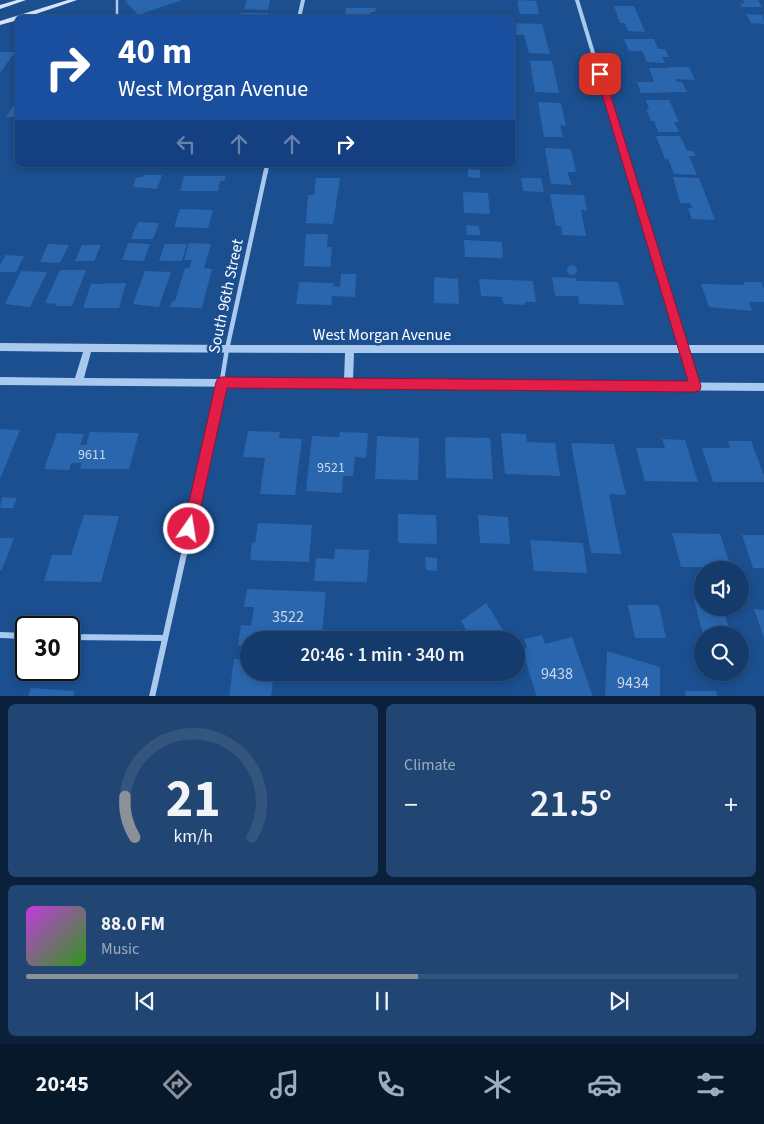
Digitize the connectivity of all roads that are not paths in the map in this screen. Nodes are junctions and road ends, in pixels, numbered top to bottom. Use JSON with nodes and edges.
{"nodes":[{"id":1,"x":23,"y":0,"type":"edge"},
{"id":2,"x":74,"y":0,"type":"edge"},
{"id":3,"x":117,"y":0,"type":"edge"},
{"id":4,"x":303,"y":0,"type":"edge"},
{"id":5,"x":577,"y":0,"type":"edge"},
{"id":6,"x":0,"y":7,"type":"edge"},
{"id":7,"x":26,"y":15,"type":"edge"},
{"id":8,"x":117,"y":15,"type":"edge"},
{"id":9,"x":300,"y":15,"type":"edge"},
{"id":10,"x":15,"y":18,"type":"edge"},
{"id":11,"x":0,"y":23,"type":"edge"},
{"id":12,"x":267,"y":167,"type":"edge"},
{"id":13,"x":0,"y":346,"type":"edge"},
{"id":14,"x":88,"y":348,"type":"junction"},
{"id":15,"x":683,"y":348,"type":"junction"},
{"id":16,"x":227,"y":349,"type":"junction"},
{"id":17,"x":350,"y":349,"type":"junction"},
{"id":18,"x":764,"y":349,"type":"edge"},
{"id":19,"x":0,"y":381,"type":"edge"},
{"id":20,"x":78,"y":381,"type":"junction"},
{"id":21,"x":222,"y":382,"type":"junction"},
{"id":22,"x":348,"y":383,"type":"junction"},
{"id":23,"x":695,"y":386,"type":"junction"},
{"id":24,"x":764,"y":387,"type":"edge"},
{"id":25,"x":0,"y":635,"type":"edge"},
{"id":26,"x":15,"y":636,"type":"edge"},
{"id":27,"x":80,"y":636,"type":"edge"},
{"id":28,"x":165,"y":638,"type":"junction"},
{"id":29,"x":152,"y":696,"type":"edge"}],
"edges":[{"from":1,"to":6,"type":"main road"},
{"from":2,"to":7,"type":"main road"},
{"from":3,"to":8,"type":"lane"},
{"from":4,"to":9,"type":"street"},
{"from":5,"to":15,"type":"street"},
{"from":10,"to":11,"type":"main road"},
{"from":12,"to":16,"type":"street","name":"South 96th Street"},
{"from":13,"to":14,"type":"street","name":"West Morgan Avenue"},
{"from":14,"to":16,"type":"street","name":"West Morgan Avenue"},
{"from":14,"to":20,"type":"street"},
{"from":15,"to":17,"type":"street","name":"West Morgan Avenue"},
{"from":15,"to":18,"type":"street","name":"West Morgan Avenue"},
{"from":15,"to":23,"type":"street"},
{"from":16,"to":17,"type":"street","name":"West Morgan Avenue"},
{"from":16,"to":21,"type":"street","name":"South 96th Street"},
{"from":17,"to":22,"type":"street"},
{"from":19,"to":20,"type":"street"},
{"from":20,"to":21,"type":"street"},
{"from":21,"to":22,"type":"street"},
{"from":21,"to":28,"type":"street","name":"South 96th Street"},
{"from":22,"to":23,"type":"street"},
{"from":23,"to":24,"type":"street"},
{"from":25,"to":26,"type":"street"},
{"from":27,"to":28,"type":"street"},
{"from":28,"to":29,"type":"street","name":"South 96th Street"}]}
